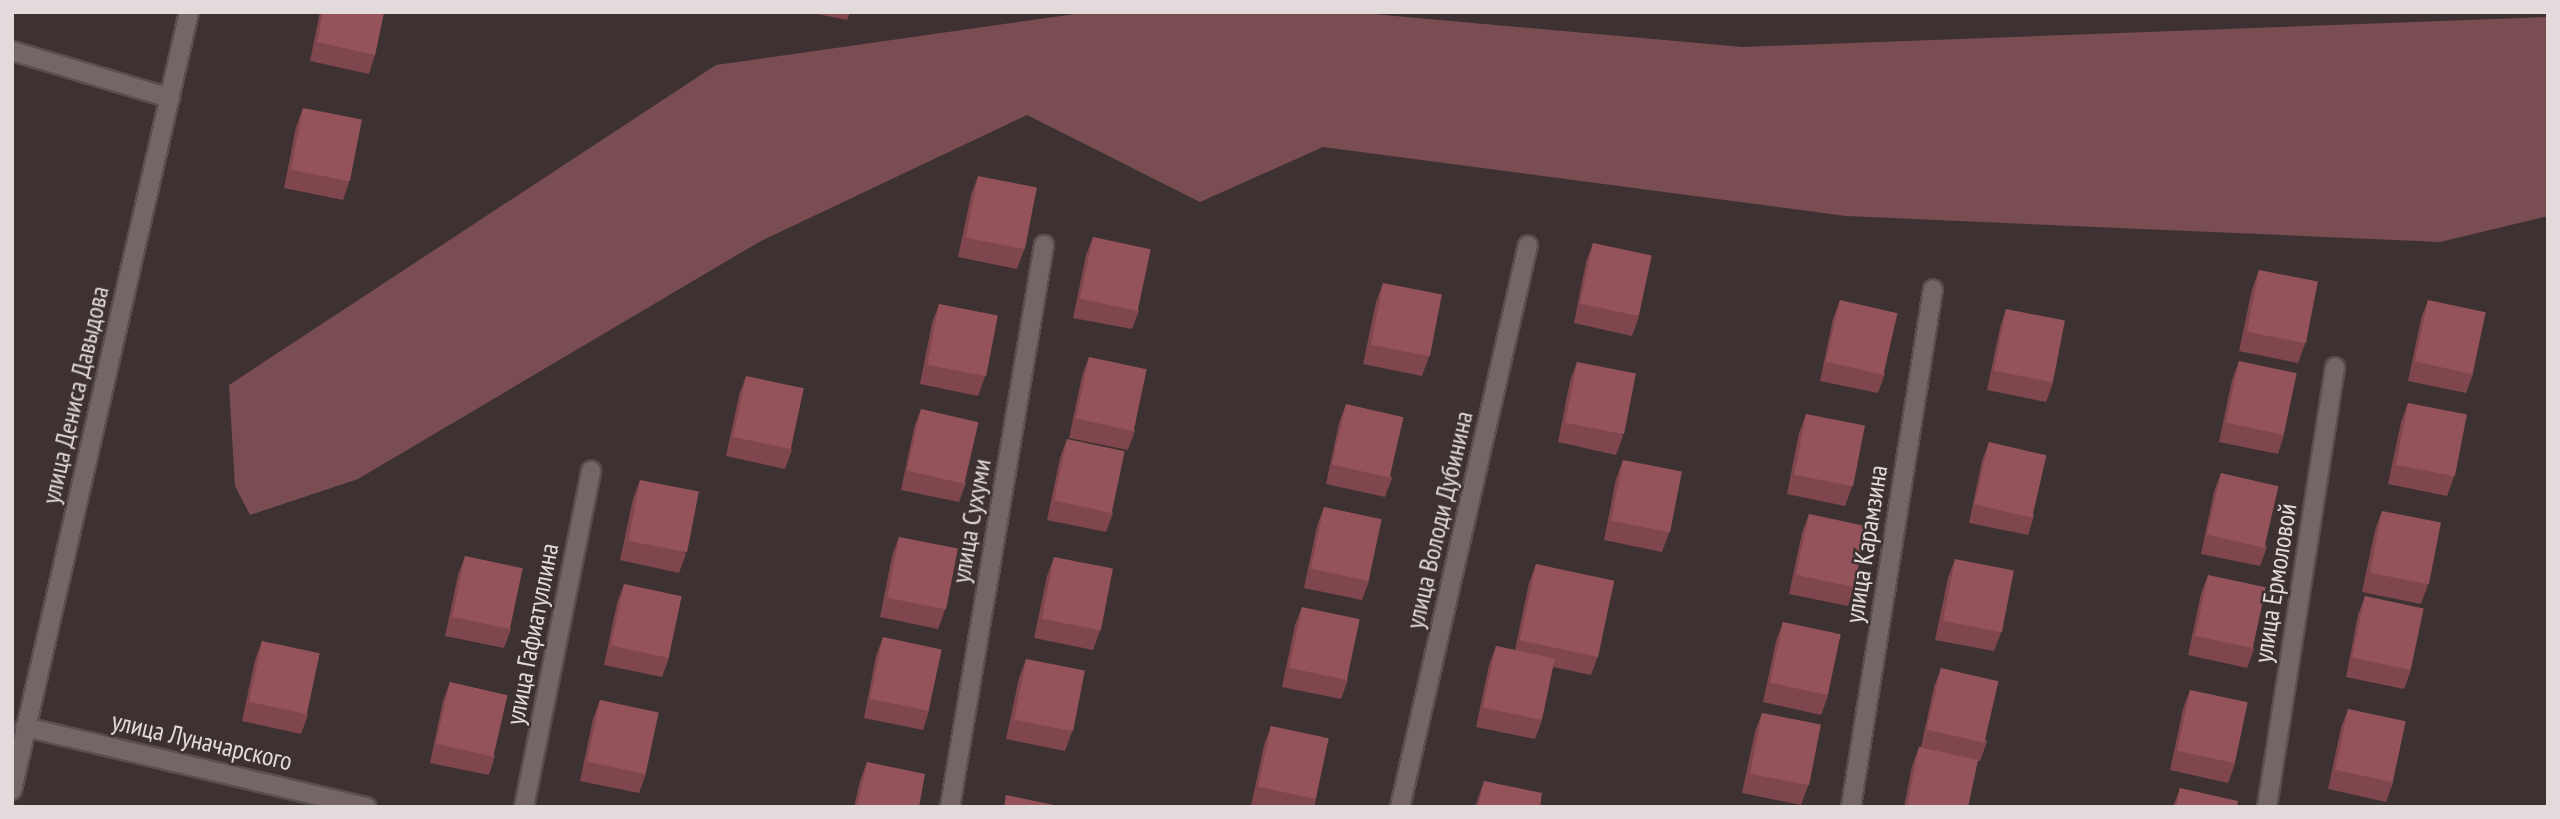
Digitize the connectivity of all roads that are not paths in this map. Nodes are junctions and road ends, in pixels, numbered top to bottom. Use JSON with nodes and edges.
{"nodes":[{"id":1,"x":189,"y":12,"type":"edge"},
{"id":2,"x":12,"y":51,"type":"edge"},
{"id":3,"x":170,"y":99,"type":"junction"},
{"id":4,"x":1044,"y":245,"type":"dead end"},
{"id":5,"x":1528,"y":245,"type":"dead end"},
{"id":6,"x":1933,"y":289,"type":"dead end"},
{"id":7,"x":2335,"y":367,"type":"dead end"},
{"id":8,"x":591,"y":471,"type":"dead end"},
{"id":9,"x":25,"y":727,"type":"junction"},
{"id":10,"x":12,"y":790,"type":"edge"},
{"id":11,"x":367,"y":807,"type":"edge"},
{"id":12,"x":524,"y":807,"type":"edge"},
{"id":13,"x":950,"y":807,"type":"edge"},
{"id":14,"x":1400,"y":807,"type":"edge"},
{"id":15,"x":1851,"y":807,"type":"edge"},
{"id":16,"x":2267,"y":807,"type":"edge"}],
"edges":[{"from":1,"to":3,"type":"street","name":"улица Дениса Давыдова"},
{"from":2,"to":3,"type":"street"},
{"from":3,"to":9,"type":"street","name":"улица Дениса Давыдова"},
{"from":4,"to":13,"type":"street","name":"улица Сухуми"},
{"from":5,"to":14,"type":"street","name":"улица Володи Дубинина"},
{"from":6,"to":15,"type":"street","name":"улица Карамзина"},
{"from":7,"to":16,"type":"street","name":"улица Ермоловой"},
{"from":8,"to":12,"type":"street","name":"улица Гафиатуллина"},
{"from":9,"to":10,"type":"street","name":"улица Дениса Давыдова"},
{"from":9,"to":11,"type":"street","name":"улица Луначарского"}]}
